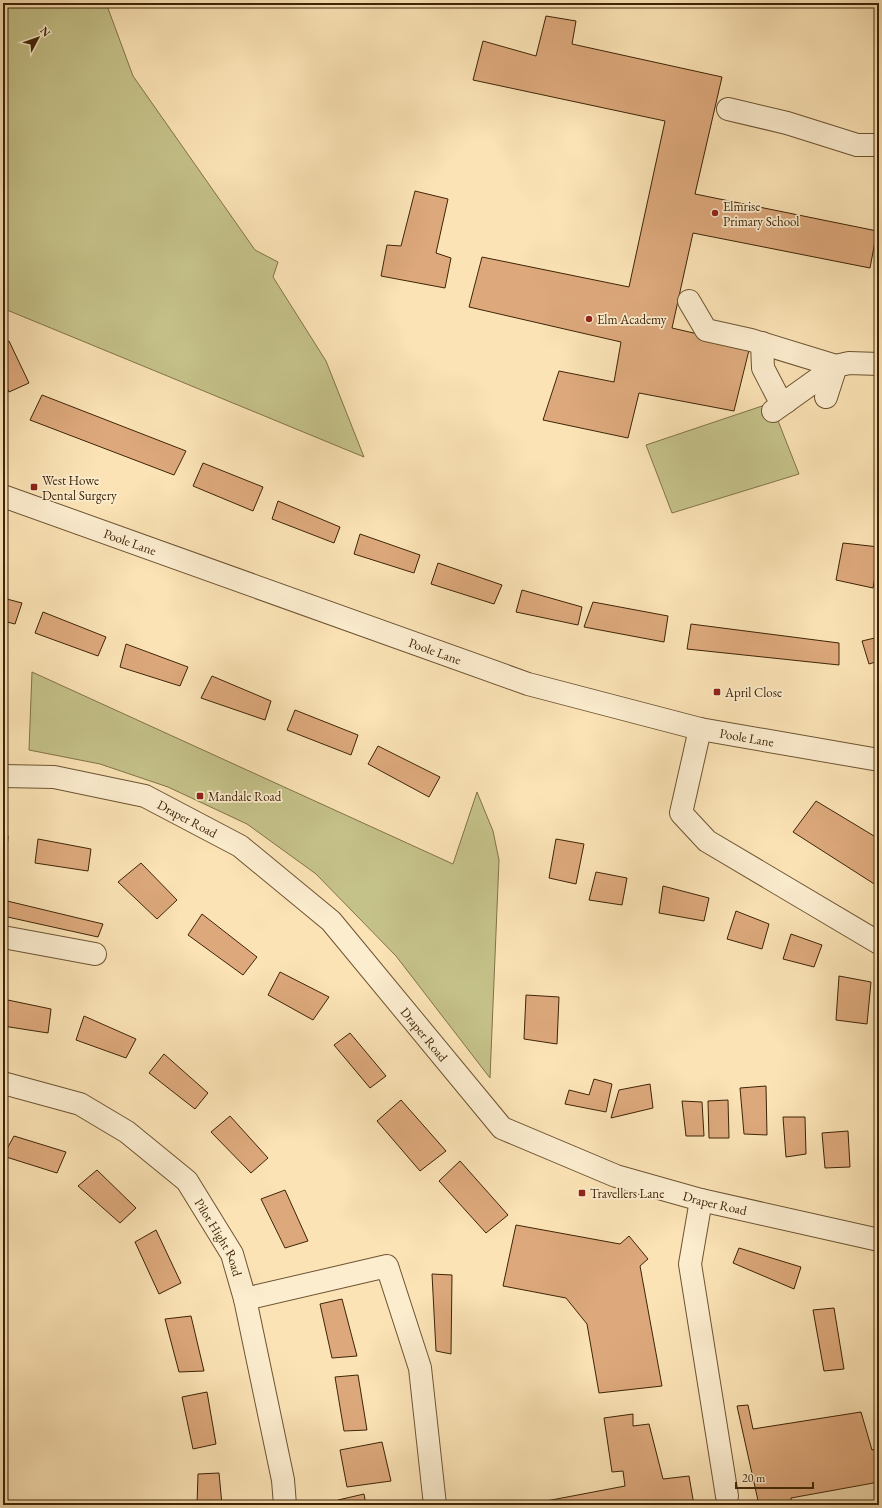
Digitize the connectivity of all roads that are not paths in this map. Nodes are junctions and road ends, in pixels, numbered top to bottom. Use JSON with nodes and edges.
{"nodes":[{"id":1,"x":728,"y":109,"type":"dead end"},
{"id":2,"x":879,"y":145,"type":"edge"},
{"id":3,"x":689,"y":301,"type":"dead end"},
{"id":4,"x":762,"y":343,"type":"junction"},
{"id":5,"x":879,"y":364,"type":"edge"},
{"id":6,"x":836,"y":366,"type":"junction"},
{"id":7,"x":826,"y":397,"type":"dead end"},
{"id":8,"x":3,"y":496,"type":"edge"},
{"id":9,"x":700,"y":729,"type":"junction"},
{"id":10,"x":879,"y":760,"type":"edge"},
{"id":11,"x":3,"y":776,"type":"edge"},
{"id":12,"x":3,"y":938,"type":"edge"},
{"id":13,"x":879,"y":943,"type":"edge"},
{"id":14,"x":95,"y":954,"type":"dead end"},
{"id":15,"x":3,"y":1083,"type":"edge"},
{"id":16,"x":701,"y":1200,"type":"junction"},
{"id":17,"x":879,"y":1240,"type":"edge"},
{"id":18,"x":245,"y":1299,"type":"junction"},
{"id":19,"x":727,"y":1496,"type":"dead end"},
{"id":20,"x":285,"y":1505,"type":"edge"},
{"id":21,"x":435,"y":1505,"type":"edge"}],
"edges":[{"from":1,"to":2,"type":"street"},
{"from":3,"to":4,"type":"street"},
{"from":4,"to":6,"type":"street"},
{"from":4,"to":6,"type":"street"},
{"from":5,"to":6,"type":"street"},
{"from":6,"to":7,"type":"street"},
{"from":8,"to":9,"type":"street","name":"Poole Lane"},
{"from":9,"to":10,"type":"street","name":"Poole Lane"},
{"from":9,"to":13,"type":"street"},
{"from":11,"to":16,"type":"street","name":"Draper Road"},
{"from":12,"to":14,"type":"street"},
{"from":15,"to":18,"type":"street","name":"Pilot Hight Road"},
{"from":16,"to":17,"type":"street","name":"Draper Road"},
{"from":16,"to":19,"type":"street"},
{"from":18,"to":20,"type":"street","name":"Pilot Hight Road"},
{"from":18,"to":21,"type":"street"}]}
